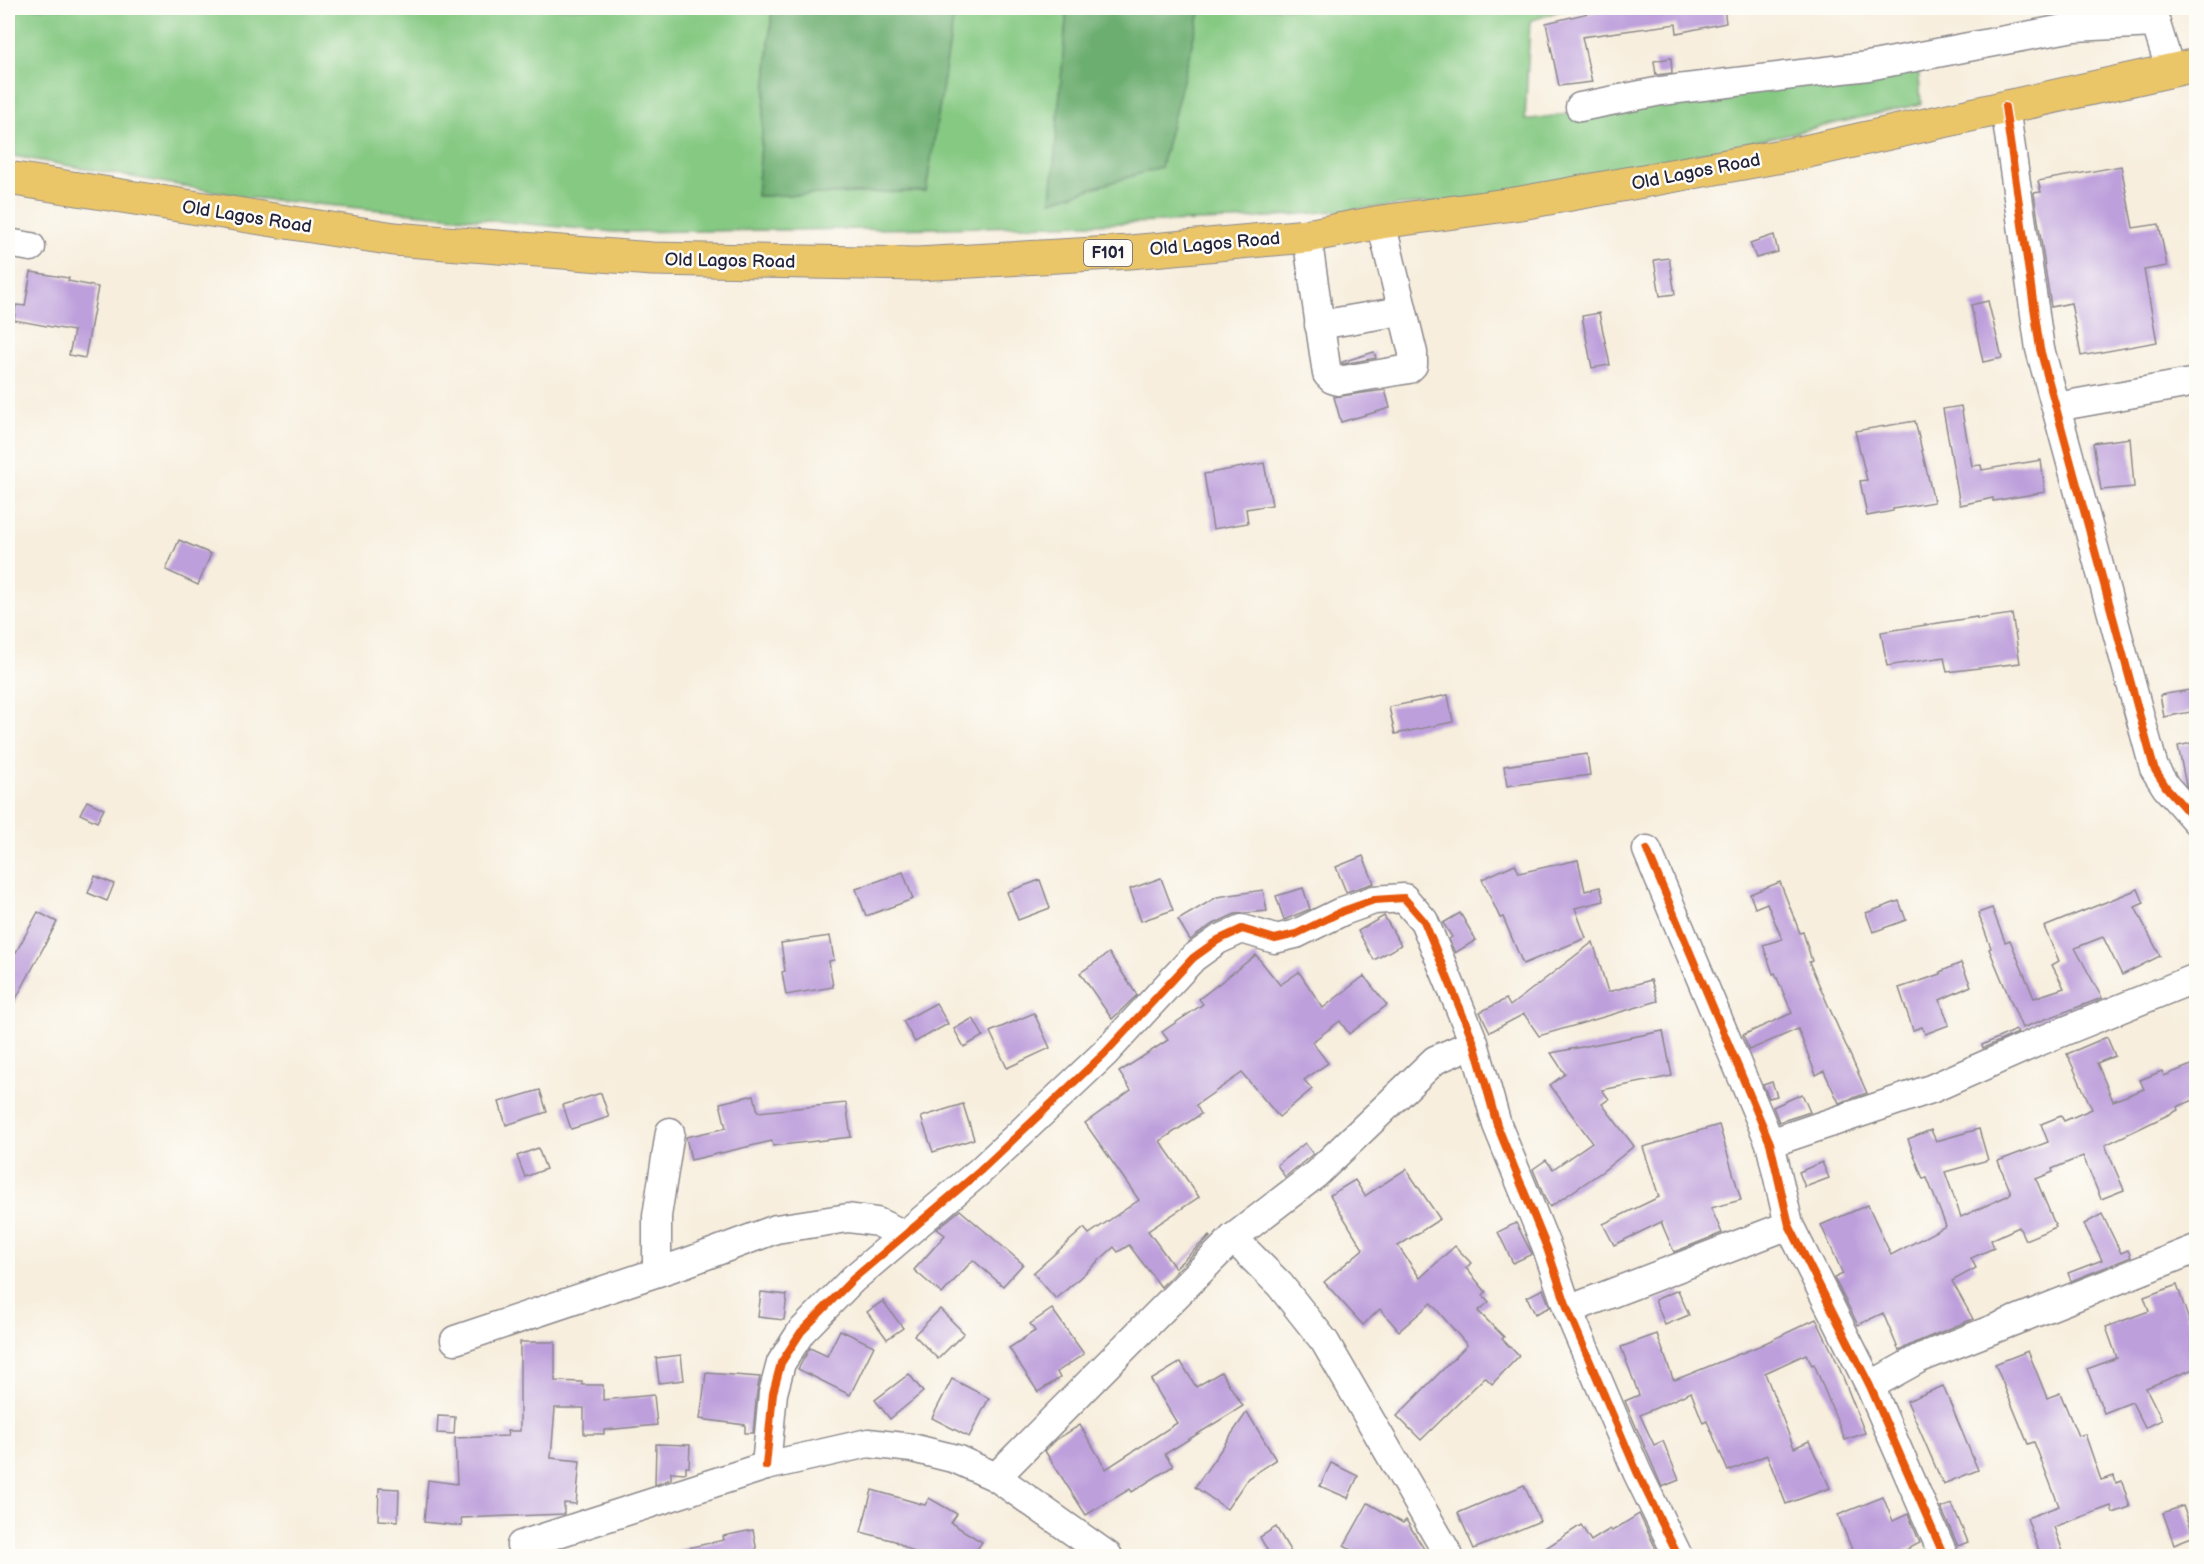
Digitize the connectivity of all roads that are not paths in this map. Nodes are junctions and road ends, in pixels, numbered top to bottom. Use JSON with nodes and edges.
{"nodes":[{"id":1,"x":2154,"y":15,"type":"edge"},
{"id":2,"x":2184,"y":68,"type":"edge"},
{"id":3,"x":1580,"y":107,"type":"dead end"},
{"id":4,"x":2005,"y":107,"type":"junction"},
{"id":5,"x":8,"y":178,"type":"edge"},
{"id":6,"x":1381,"y":222,"type":"junction"},
{"id":7,"x":1307,"y":236,"type":"junction"},
{"id":8,"x":1402,"y":311,"type":"junction"},
{"id":9,"x":1319,"y":325,"type":"junction"},
{"id":10,"x":2196,"y":382,"type":"edge"},
{"id":11,"x":2056,"y":407,"type":"junction"},
{"id":12,"x":2196,"y":821,"type":"edge"},
{"id":13,"x":1647,"y":850,"type":"dead end"},
{"id":14,"x":2196,"y":976,"type":"edge"},
{"id":15,"x":1474,"y":1043,"type":"junction"},
{"id":16,"x":670,"y":1132,"type":"dead end"},
{"id":17,"x":1770,"y":1143,"type":"junction"},
{"id":18,"x":1789,"y":1225,"type":"junction"},
{"id":19,"x":905,"y":1235,"type":"junction"},
{"id":20,"x":1233,"y":1238,"type":"junction"},
{"id":21,"x":2196,"y":1249,"type":"edge"},
{"id":22,"x":657,"y":1272,"type":"junction"},
{"id":23,"x":1568,"y":1310,"type":"junction"},
{"id":24,"x":456,"y":1340,"type":"dead end"},
{"id":25,"x":1870,"y":1386,"type":"junction"},
{"id":26,"x":766,"y":1466,"type":"junction"},
{"id":27,"x":996,"y":1477,"type":"junction"},
{"id":28,"x":521,"y":1545,"type":"dead end"},
{"id":29,"x":1108,"y":1557,"type":"edge"},
{"id":30,"x":1449,"y":1557,"type":"edge"},
{"id":31,"x":1678,"y":1557,"type":"edge"},
{"id":32,"x":1944,"y":1557,"type":"edge"}],
"edges":[{"from":1,"to":2,"type":"street"},
{"from":1,"to":3,"type":"street"},
{"from":2,"to":4,"type":"main road","name":"Old Lagos Road","number":"F101"},
{"from":4,"to":6,"type":"main road","name":"Old Lagos Road","number":"F101"},
{"from":4,"to":11,"type":"street"},
{"from":5,"to":7,"type":"main road","name":"Old Lagos Road","number":"F101"},
{"from":6,"to":7,"type":"main road","name":"Old Lagos Road","number":"F101"},
{"from":6,"to":8,"type":"street"},
{"from":7,"to":9,"type":"street"},
{"from":8,"to":9,"type":"street"},
{"from":8,"to":9,"type":"street"},
{"from":10,"to":11,"type":"street"},
{"from":11,"to":12,"type":"street"},
{"from":13,"to":17,"type":"street"},
{"from":14,"to":17,"type":"street"},
{"from":15,"to":19,"type":"street"},
{"from":15,"to":20,"type":"street"},
{"from":15,"to":23,"type":"street"},
{"from":16,"to":22,"type":"street"},
{"from":17,"to":18,"type":"street"},
{"from":18,"to":23,"type":"street"},
{"from":18,"to":25,"type":"street"},
{"from":19,"to":22,"type":"street"},
{"from":19,"to":26,"type":"street"},
{"from":20,"to":27,"type":"street"},
{"from":20,"to":30,"type":"street"},
{"from":21,"to":25,"type":"street"},
{"from":22,"to":24,"type":"street"},
{"from":23,"to":31,"type":"street"},
{"from":25,"to":32,"type":"street"},
{"from":26,"to":27,"type":"street"},
{"from":26,"to":28,"type":"street"},
{"from":27,"to":29,"type":"street"}]}
